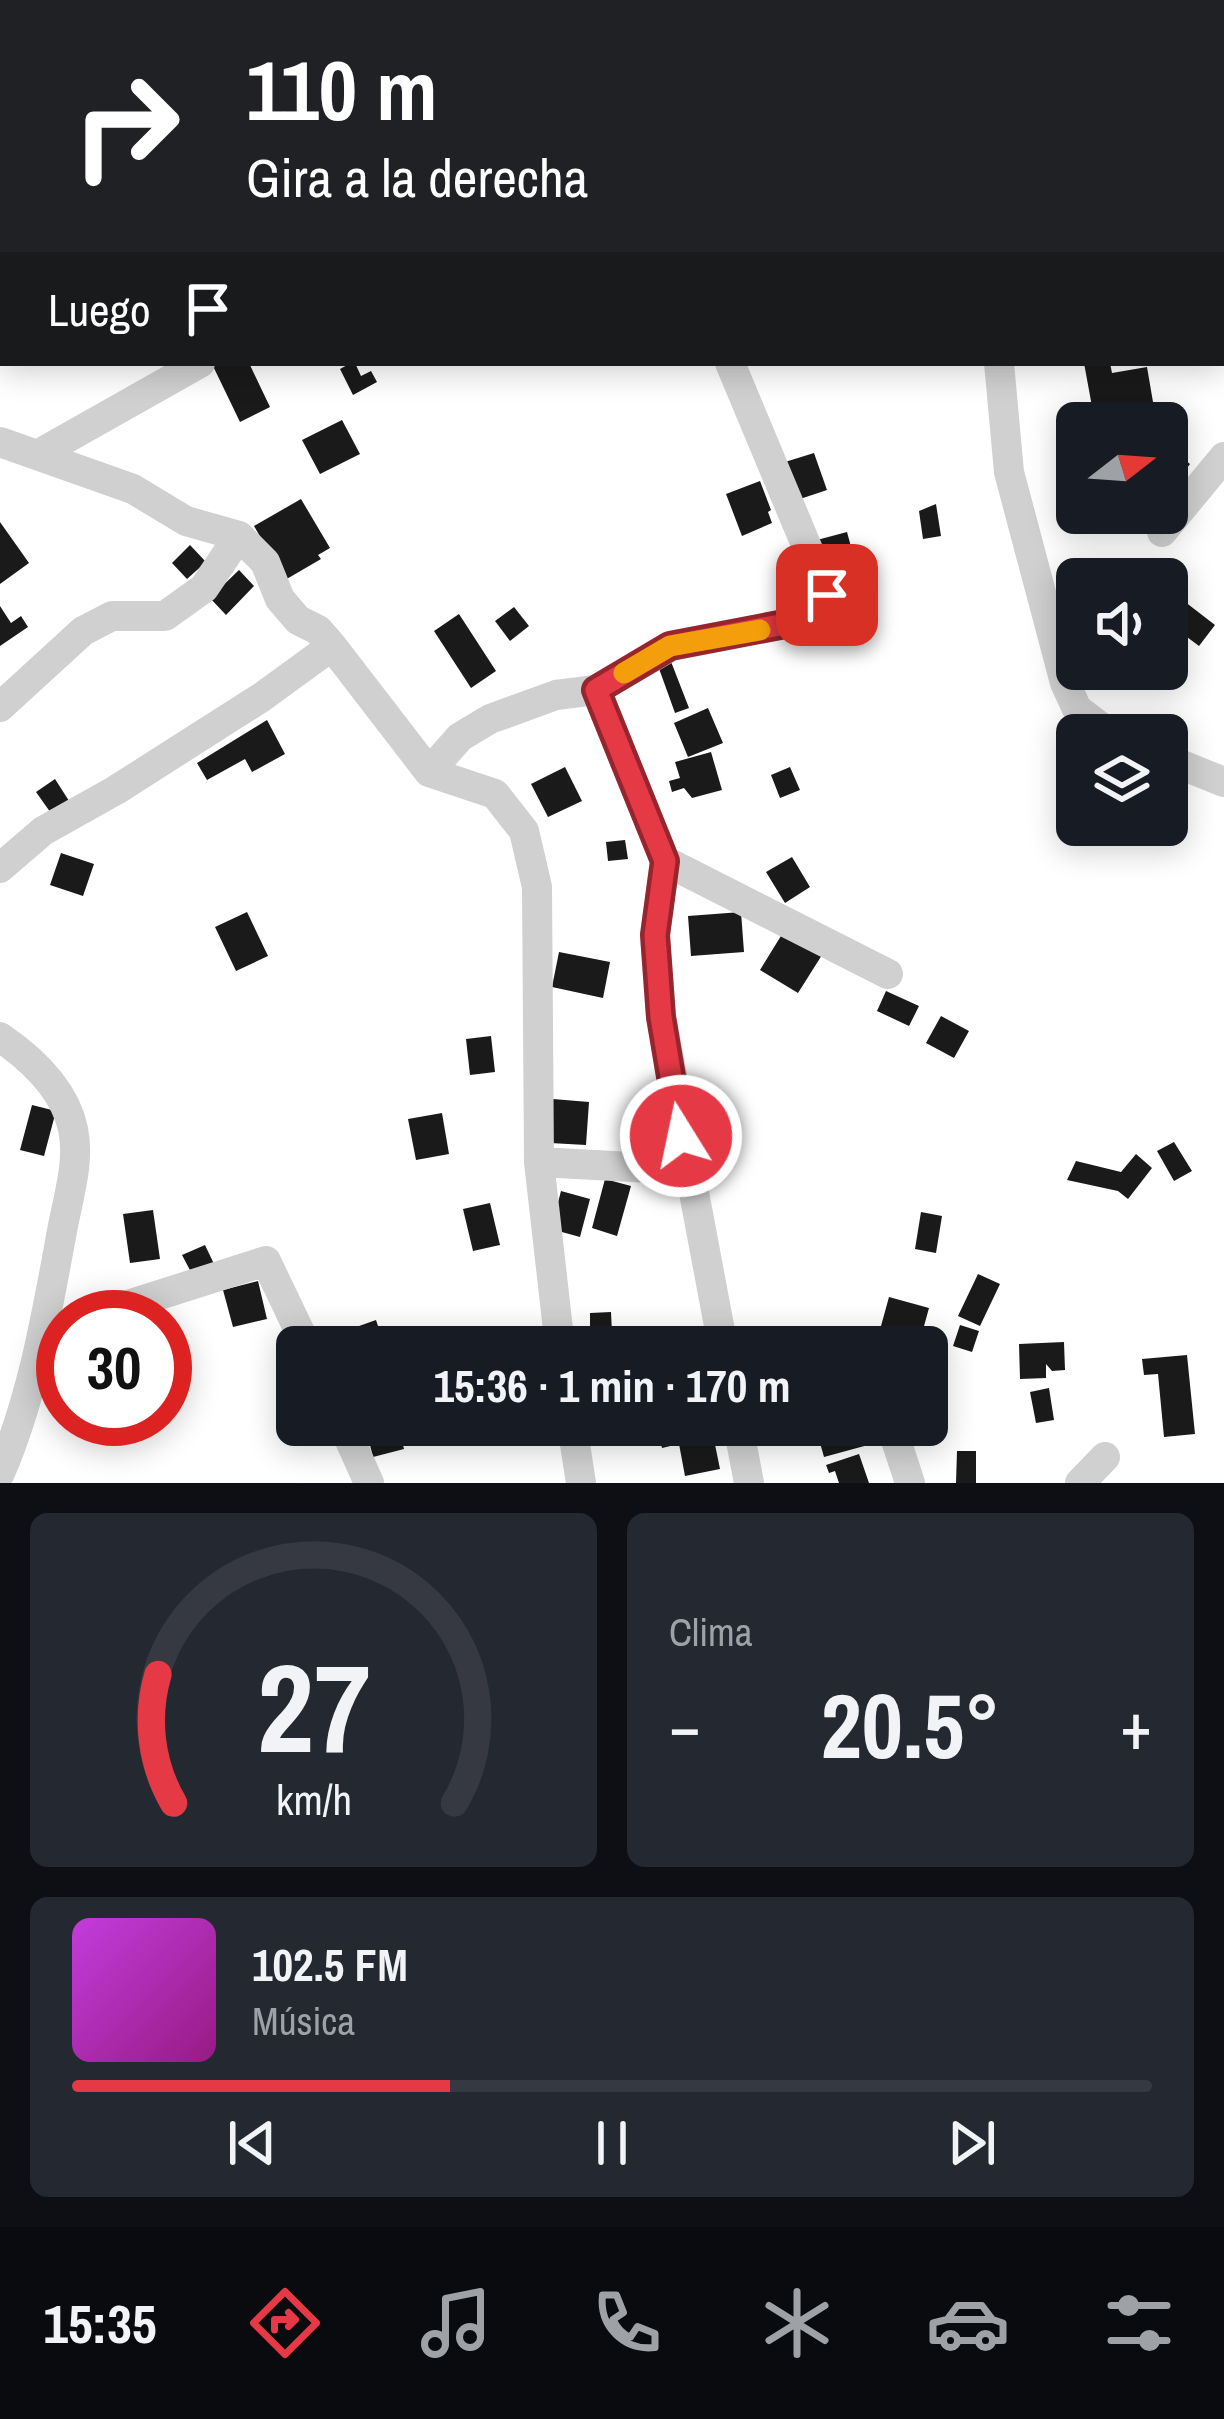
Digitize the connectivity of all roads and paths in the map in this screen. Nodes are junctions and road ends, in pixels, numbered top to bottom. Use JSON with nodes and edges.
{"nodes":[{"id":1,"x":195,"y":366,"type":"edge"},
{"id":2,"x":731,"y":366,"type":"edge"},
{"id":3,"x":999,"y":366,"type":"edge"},
{"id":4,"x":0,"y":442,"type":"edge"},
{"id":5,"x":37,"y":455,"type":"junction"},
{"id":6,"x":1224,"y":458,"type":"edge"},
{"id":7,"x":1188,"y":501,"type":"edge"},
{"id":8,"x":239,"y":536,"type":"junction"},
{"id":9,"x":332,"y":646,"type":"junction"},
{"id":10,"x":596,"y":690,"type":"junction"},
{"id":11,"x":0,"y":707,"type":"edge"},
{"id":12,"x":1084,"y":714,"type":"edge"},
{"id":13,"x":1188,"y":767,"type":"edge"},
{"id":14,"x":429,"y":772,"type":"junction"},
{"id":15,"x":1224,"y":782,"type":"edge"},
{"id":16,"x":665,"y":861,"type":"junction"},
{"id":17,"x":0,"y":868,"type":"edge"},
{"id":18,"x":888,"y":974,"type":"dead end"},
{"id":19,"x":0,"y":1037,"type":"edge"},
{"id":20,"x":539,"y":1162,"type":"junction"},
{"id":21,"x":688,"y":1170,"type":"junction"},
{"id":22,"x":58,"y":1290,"type":"edge"},
{"id":23,"x":175,"y":1290,"type":"edge"},
{"id":24,"x":297,"y":1326,"type":"edge"},
{"id":25,"x":558,"y":1326,"type":"edge"},
{"id":26,"x":719,"y":1326,"type":"edge"},
{"id":27,"x":36,"y":1376,"type":"edge"},
{"id":28,"x":352,"y":1446,"type":"edge"},
{"id":29,"x":575,"y":1446,"type":"edge"},
{"id":30,"x":742,"y":1446,"type":"edge"},
{"id":31,"x":899,"y":1446,"type":"edge"},
{"id":32,"x":1105,"y":1457,"type":"dead end"},
{"id":33,"x":0,"y":1473,"type":"edge"},
{"id":34,"x":369,"y":1483,"type":"edge"},
{"id":35,"x":581,"y":1483,"type":"edge"},
{"id":36,"x":749,"y":1483,"type":"edge"},
{"id":37,"x":910,"y":1483,"type":"edge"},
{"id":38,"x":1080,"y":1483,"type":"edge"}],
"edges":[{"from":1,"to":5,"type":"street"},
{"from":2,"to":10,"type":"street"},
{"from":3,"to":12,"type":"street"},
{"from":4,"to":5,"type":"street"},
{"from":5,"to":8,"type":"street"},
{"from":6,"to":7,"type":"street"},
{"from":8,"to":9,"type":"street"},
{"from":8,"to":11,"type":"street"},
{"from":9,"to":14,"type":"street"},
{"from":9,"to":17,"type":"street"},
{"from":10,"to":14,"type":"street"},
{"from":10,"to":16,"type":"street"},
{"from":13,"to":15,"type":"street"},
{"from":14,"to":20,"type":"street"},
{"from":16,"to":18,"type":"street"},
{"from":16,"to":21,"type":"street"},
{"from":19,"to":22,"type":"street"},
{"from":20,"to":21,"type":"street"},
{"from":20,"to":25,"type":"street"},
{"from":21,"to":26,"type":"street"},
{"from":23,"to":24,"type":"street"},
{"from":27,"to":33,"type":"street"},
{"from":28,"to":34,"type":"street"},
{"from":29,"to":35,"type":"street"},
{"from":30,"to":36,"type":"street"},
{"from":31,"to":37,"type":"street"},
{"from":32,"to":38,"type":"street"}]}
